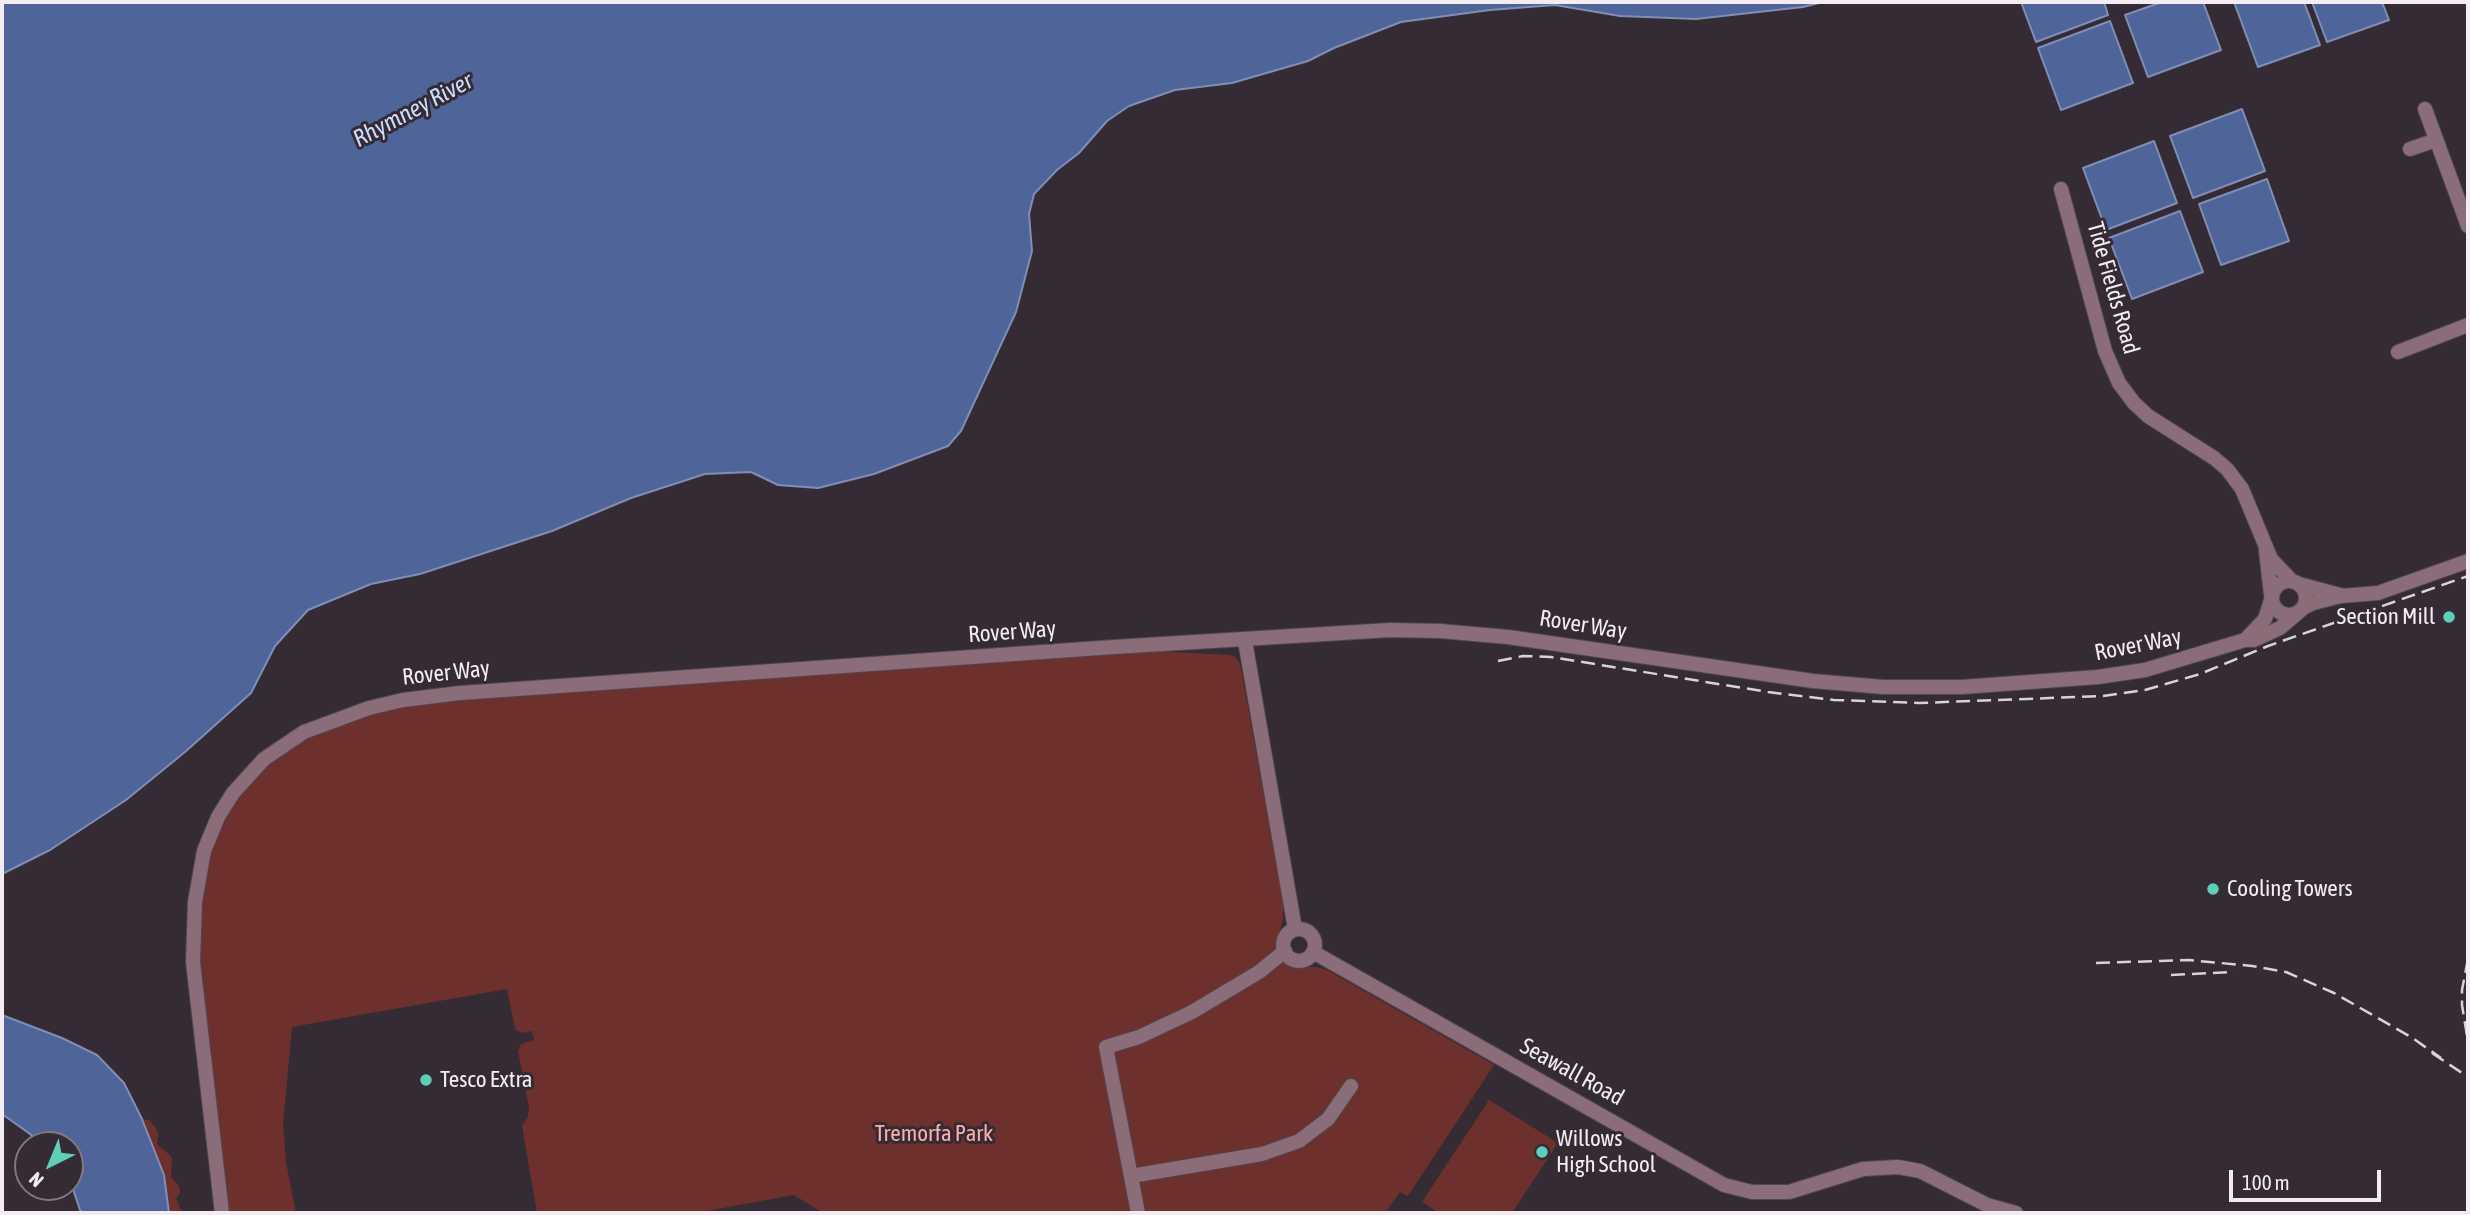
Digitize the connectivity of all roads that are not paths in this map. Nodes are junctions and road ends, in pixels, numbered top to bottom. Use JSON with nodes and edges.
{"nodes":[{"id":1,"x":2425,"y":109,"type":"dead end"},
{"id":2,"x":2436,"y":140,"type":"junction"},
{"id":3,"x":2410,"y":149,"type":"dead end"},
{"id":4,"x":2061,"y":189,"type":"dead end"},
{"id":5,"x":2468,"y":226,"type":"edge"},
{"id":6,"x":2468,"y":325,"type":"edge"},
{"id":7,"x":2398,"y":352,"type":"dead end"},
{"id":8,"x":2265,"y":547,"type":"junction"},
{"id":9,"x":2468,"y":561,"type":"edge"},
{"id":10,"x":2295,"y":582,"type":"junction"},
{"id":11,"x":2341,"y":596,"type":"junction"},
{"id":12,"x":2271,"y":597,"type":"junction"},
{"id":13,"x":2302,"y":609,"type":"junction"},
{"id":14,"x":2245,"y":640,"type":"junction"},
{"id":15,"x":1245,"y":641,"type":"junction"},
{"id":16,"x":1295,"y":929,"type":"junction"},
{"id":17,"x":1284,"y":951,"type":"junction"},
{"id":18,"x":1313,"y":952,"type":"junction"},
{"id":19,"x":1351,"y":1086,"type":"dead end"},
{"id":20,"x":1131,"y":1177,"type":"junction"},
{"id":21,"x":222,"y":1213,"type":"edge"},
{"id":22,"x":1138,"y":1213,"type":"edge"},
{"id":23,"x":2016,"y":1213,"type":"edge"}],
"edges":[{"from":1,"to":2,"type":"street"},
{"from":2,"to":3,"type":"street"},
{"from":2,"to":5,"type":"street"},
{"from":4,"to":8,"type":"street","name":"Tide Fields Road"},
{"from":6,"to":7,"type":"street"},
{"from":8,"to":10,"type":"street","name":"Tide Fields Road"},
{"from":8,"to":12,"type":"street","name":"Tide Fields Road"},
{"from":9,"to":11,"type":"street","name":"Rover Way"},
{"from":10,"to":11,"type":"street","name":"Rover Way"},
{"from":10,"to":12,"type":"street"},
{"from":10,"to":13,"type":"street"},
{"from":11,"to":13,"type":"street","name":"Rover Way"},
{"from":12,"to":13,"type":"street"},
{"from":12,"to":14,"type":"street"},
{"from":13,"to":14,"type":"street","name":"Rover Way"},
{"from":14,"to":15,"type":"street","name":"Rover Way"},
{"from":15,"to":16,"type":"street"},
{"from":15,"to":21,"type":"street","name":"Rover Way"},
{"from":16,"to":17,"type":"street"},
{"from":16,"to":18,"type":"street"},
{"from":17,"to":18,"type":"street"},
{"from":17,"to":20,"type":"street"},
{"from":18,"to":23,"type":"street","name":"Seawall Road"},
{"from":19,"to":20,"type":"street"},
{"from":20,"to":22,"type":"street"}]}
